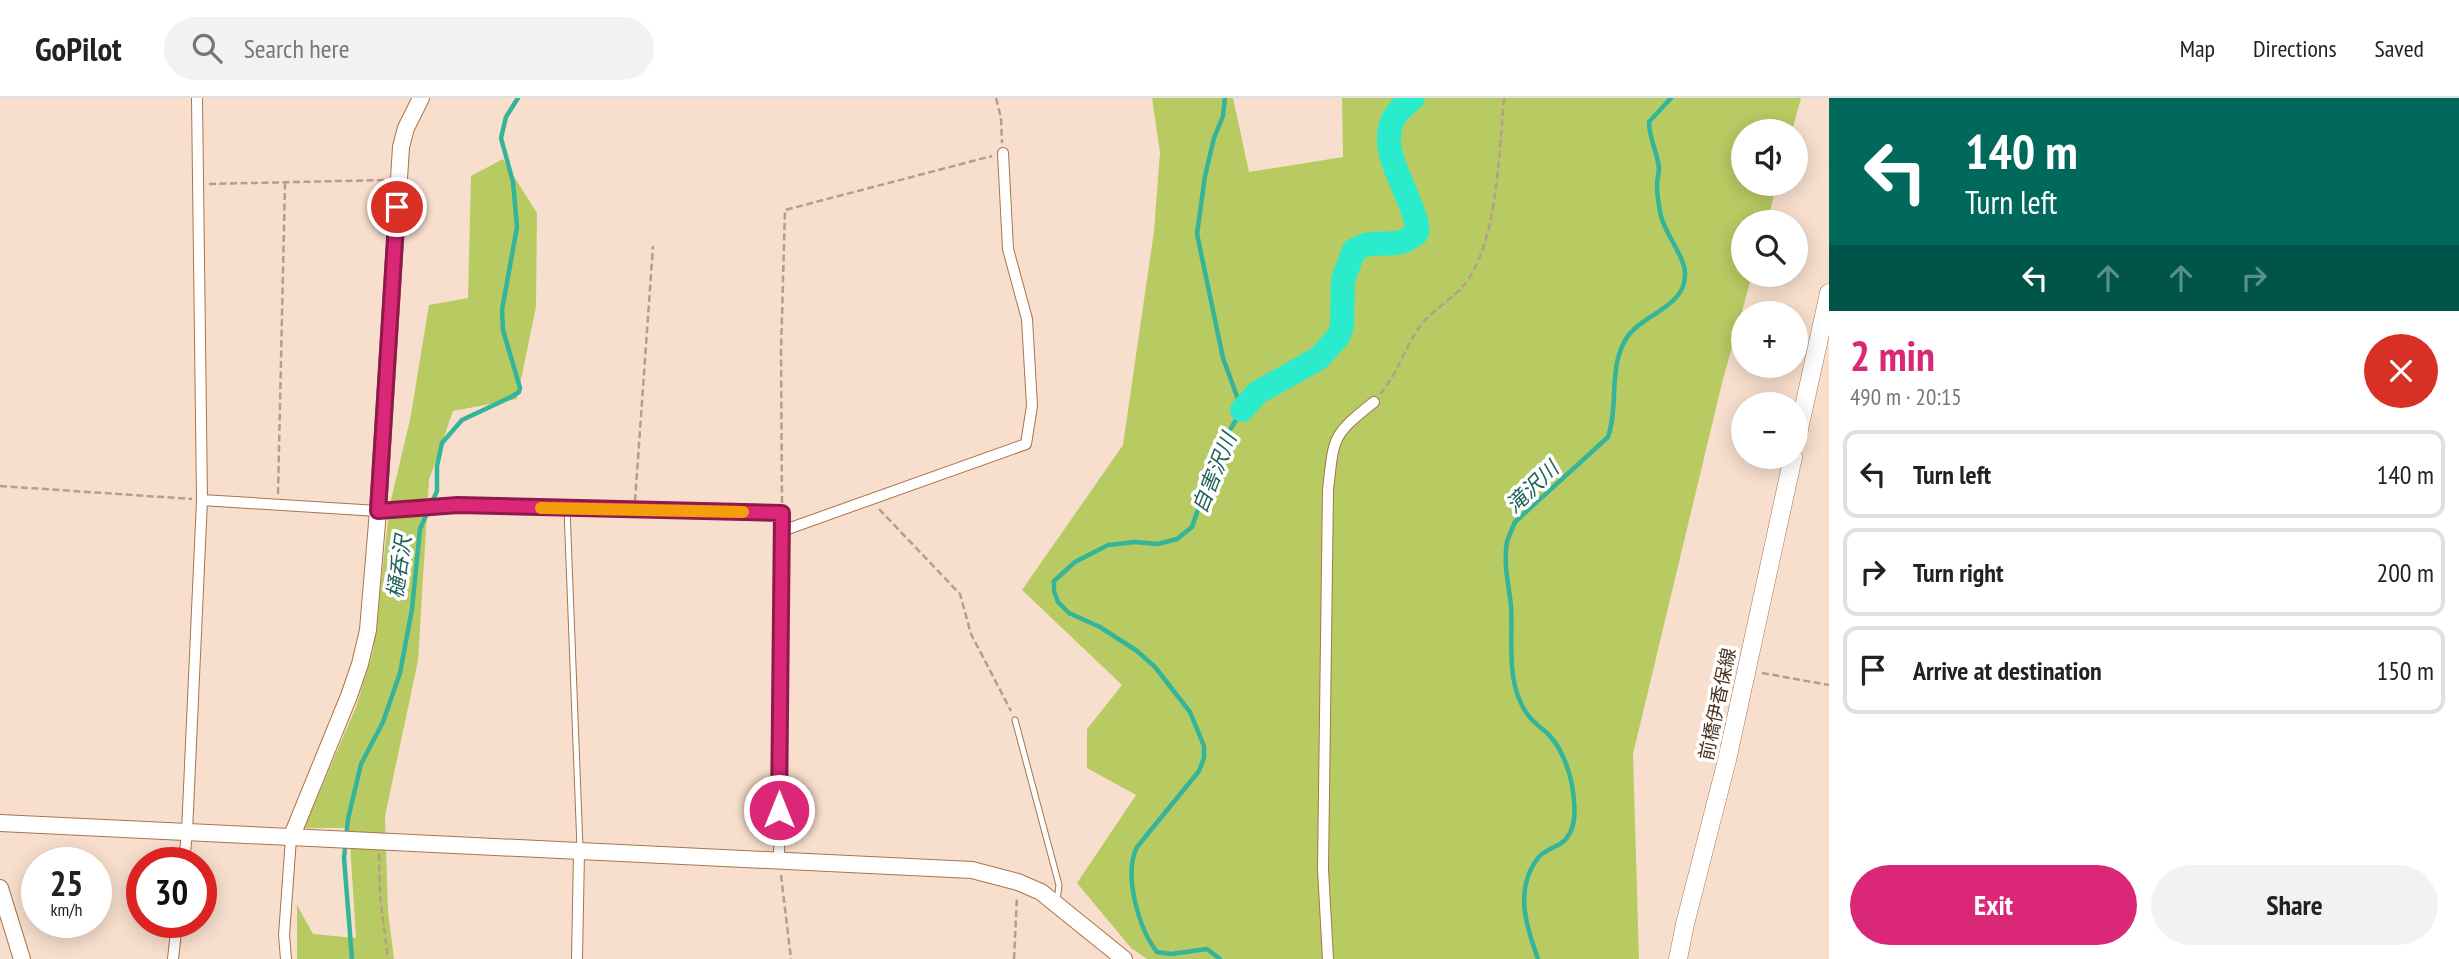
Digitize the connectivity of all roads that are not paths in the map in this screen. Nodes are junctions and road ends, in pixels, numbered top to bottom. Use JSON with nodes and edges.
{"nodes":[{"id":1,"x":197,"y":98,"type":"edge"},
{"id":2,"x":421,"y":98,"type":"edge"},
{"id":3,"x":1003,"y":153,"type":"road end"},
{"id":4,"x":1829,"y":293,"type":"edge"},
{"id":5,"x":1807,"y":392,"type":"edge"},
{"id":6,"x":1374,"y":402,"type":"road end"},
{"id":7,"x":1790,"y":469,"type":"edge"},
{"id":8,"x":202,"y":500,"type":"junction"},
{"id":9,"x":567,"y":509,"type":"junction"},
{"id":10,"x":378,"y":511,"type":"junction"},
{"id":11,"x":782,"y":513,"type":"joint"},
{"id":12,"x":782,"y":531,"type":"junction"},
{"id":13,"x":1015,"y":720,"type":"road end"},
{"id":14,"x":0,"y":823,"type":"edge"},
{"id":15,"x":187,"y":832,"type":"junction"},
{"id":16,"x":290,"y":838,"type":"junction"},
{"id":17,"x":186,"y":847,"type":"edge"},
{"id":18,"x":579,"y":852,"type":"junction"},
{"id":19,"x":779,"y":860,"type":"junction"},
{"id":20,"x":0,"y":888,"type":"edge"},
{"id":21,"x":1057,"y":904,"type":"junction"},
{"id":22,"x":175,"y":938,"type":"edge"},
{"id":23,"x":22,"y":959,"type":"edge"},
{"id":24,"x":173,"y":959,"type":"edge"},
{"id":25,"x":286,"y":959,"type":"edge"},
{"id":26,"x":577,"y":959,"type":"edge"},
{"id":27,"x":1124,"y":959,"type":"edge"},
{"id":28,"x":1328,"y":959,"type":"edge"},
{"id":29,"x":1678,"y":959,"type":"edge"}],
"edges":[{"from":1,"to":8,"type":"street"},
{"from":2,"to":10,"type":"street"},
{"from":3,"to":12,"type":"street"},
{"from":4,"to":5,"type":"main road"},
{"from":6,"to":28,"type":"street"},
{"from":7,"to":29,"type":"main road","name":"前橋伊香保線"},
{"from":8,"to":10,"type":"street"},
{"from":8,"to":15,"type":"street"},
{"from":9,"to":10,"type":"lane"},
{"from":9,"to":11,"type":"lane"},
{"from":9,"to":18,"type":"lane"},
{"from":10,"to":16,"type":"street"},
{"from":11,"to":12,"type":"street"},
{"from":12,"to":19,"type":"street"},
{"from":13,"to":21,"type":"lane"},
{"from":14,"to":15,"type":"street"},
{"from":15,"to":16,"type":"street"},
{"from":15,"to":17,"type":"street"},
{"from":16,"to":18,"type":"street"},
{"from":16,"to":25,"type":"street"},
{"from":18,"to":19,"type":"street"},
{"from":18,"to":26,"type":"street"},
{"from":19,"to":21,"type":"street"},
{"from":20,"to":23,"type":"street"},
{"from":21,"to":27,"type":"street"},
{"from":22,"to":24,"type":"street"}]}
